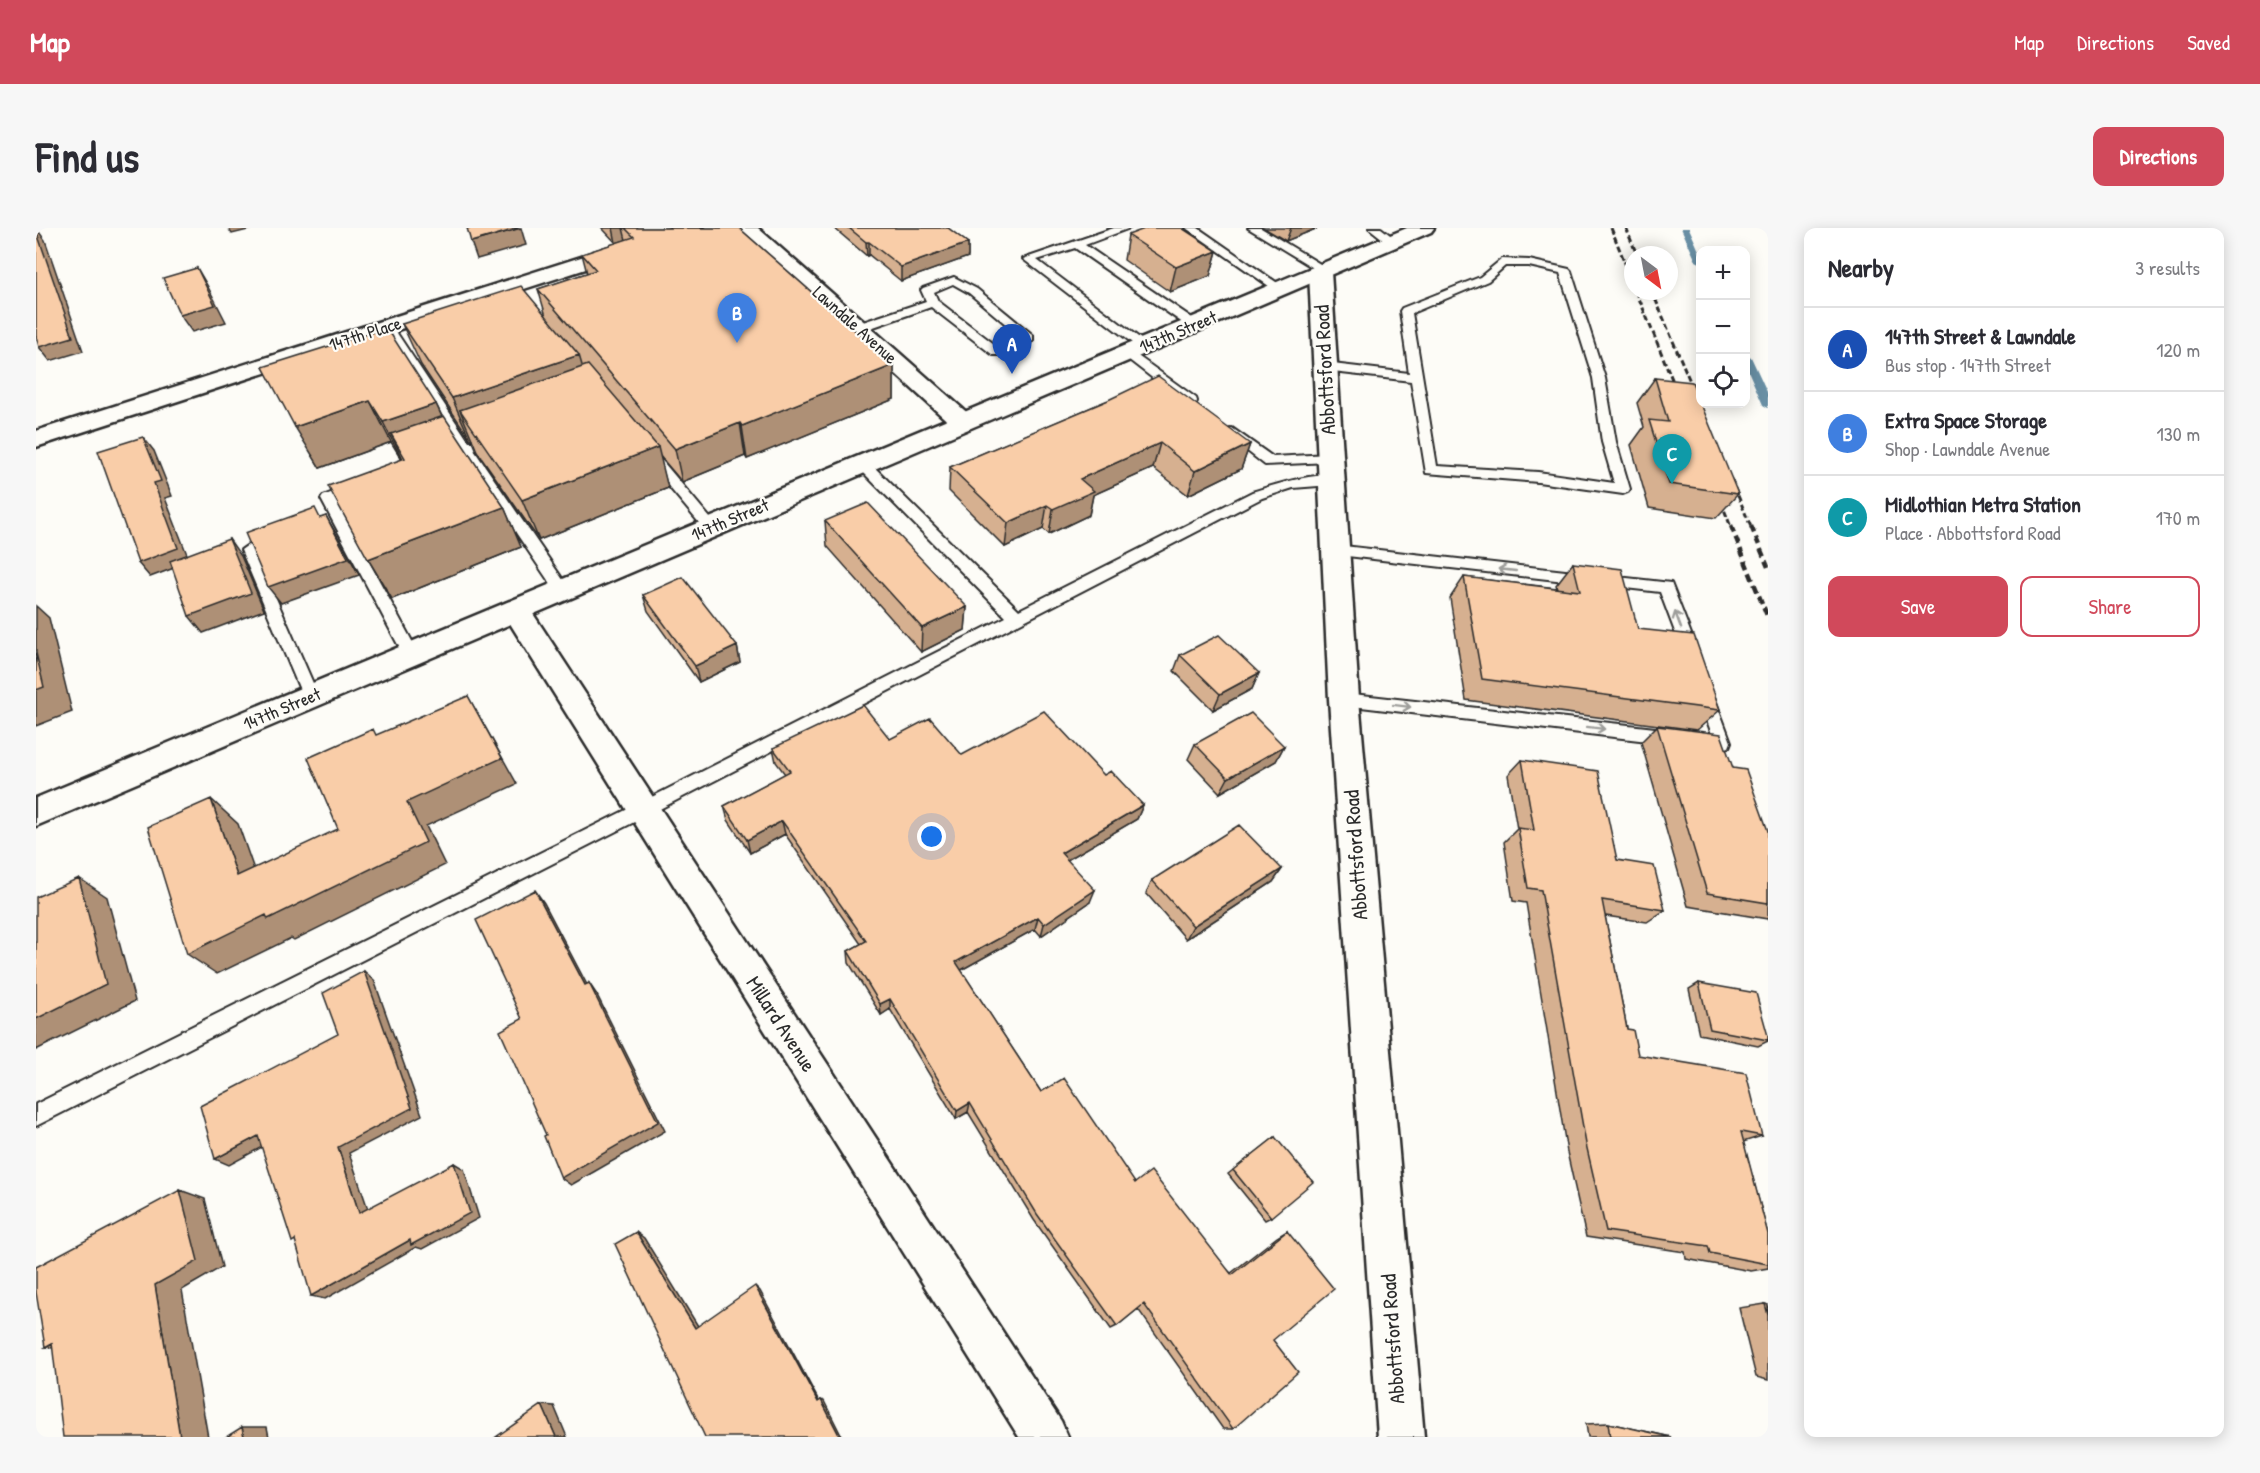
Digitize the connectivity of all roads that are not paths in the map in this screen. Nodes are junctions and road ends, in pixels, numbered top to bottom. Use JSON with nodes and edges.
{"nodes":[{"id":1,"x":693,"y":228,"type":"edge"},
{"id":2,"x":746,"y":228,"type":"edge"},
{"id":3,"x":1125,"y":228,"type":"edge"},
{"id":4,"x":1191,"y":228,"type":"edge"},
{"id":5,"x":1253,"y":228,"type":"edge"},
{"id":6,"x":1424,"y":228,"type":"edge"},
{"id":7,"x":1383,"y":235,"type":"edge"},
{"id":8,"x":1077,"y":244,"type":"junction"},
{"id":9,"x":1322,"y":271,"type":"junction"},
{"id":10,"x":1280,"y":288,"type":"junction"},
{"id":11,"x":933,"y":303,"type":"junction"},
{"id":12,"x":1194,"y":325,"type":"junction"},
{"id":13,"x":387,"y":327,"type":"junction"},
{"id":14,"x":858,"y":328,"type":"junction"},
{"id":15,"x":1136,"y":349,"type":"junction"},
{"id":16,"x":1324,"y":368,"type":"junction"},
{"id":17,"x":1416,"y":378,"type":"junction"},
{"id":18,"x":1204,"y":411,"type":"edge"},
{"id":19,"x":963,"y":422,"type":"junction"},
{"id":20,"x":1223,"y":425,"type":"edge"},
{"id":21,"x":36,"y":439,"type":"edge"},
{"id":22,"x":487,"y":441,"type":"edge"},
{"id":23,"x":639,"y":442,"type":"edge"},
{"id":24,"x":466,"y":448,"type":"junction"},
{"id":25,"x":434,"y":460,"type":"edge"},
{"id":26,"x":863,"y":464,"type":"junction"},
{"id":27,"x":1330,"y":469,"type":"junction"},
{"id":28,"x":370,"y":483,"type":"edge"},
{"id":29,"x":711,"y":528,"type":"junction"},
{"id":30,"x":248,"y":550,"type":"edge"},
{"id":31,"x":1335,"y":550,"type":"junction"},
{"id":32,"x":563,"y":591,"type":"junction"},
{"id":33,"x":516,"y":610,"type":"junction"},
{"id":34,"x":1017,"y":618,"type":"junction"},
{"id":35,"x":411,"y":654,"type":"junction"},
{"id":36,"x":311,"y":697,"type":"junction"},
{"id":37,"x":1344,"y":699,"type":"junction"},
{"id":38,"x":644,"y":809,"type":"junction"},
{"id":39,"x":36,"y":812,"type":"edge"},
{"id":40,"x":36,"y":1115,"type":"edge"},
{"id":41,"x":1045,"y":1437,"type":"edge"},
{"id":42,"x":1401,"y":1437,"type":"edge"}],
"edges":[{"from":1,"to":13,"type":"street","name":"147th Place"},
{"from":2,"to":14,"type":"street","name":"Lawndale Avenue"},
{"from":3,"to":8,"type":"lane"},
{"from":4,"to":10,"type":"lane"},
{"from":5,"to":9,"type":"lane"},
{"from":6,"to":7,"type":"street","name":"147th Street"},
{"from":7,"to":9,"type":"street","name":"147th Street"},
{"from":8,"to":12,"type":"lane"},
{"from":8,"to":15,"type":"lane"},
{"from":9,"to":10,"type":"street","name":"147th Street"},
{"from":9,"to":16,"type":"street","name":"Abbottsford Road"},
{"from":10,"to":12,"type":"street","name":"147th Street"},
{"from":11,"to":11,"type":"lane"},
{"from":11,"to":14,"type":"lane"},
{"from":12,"to":15,"type":"street","name":"147th Street"},
{"from":13,"to":21,"type":"street","name":"147th Place"},
{"from":13,"to":24,"type":"lane"},
{"from":14,"to":19,"type":"street","name":"Lawndale Avenue"},
{"from":15,"to":18,"type":"lane"},
{"from":15,"to":19,"type":"street","name":"147th Street"},
{"from":16,"to":17,"type":"lane"},
{"from":16,"to":27,"type":"street","name":"Abbottsford Road"},
{"from":17,"to":17,"type":"lane"},
{"from":19,"to":26,"type":"street","name":"147th Street"},
{"from":20,"to":27,"type":"lane"},
{"from":22,"to":24,"type":"lane"},
{"from":23,"to":29,"type":"lane"},
{"from":24,"to":25,"type":"lane"},
{"from":24,"to":32,"type":"lane"},
{"from":26,"to":29,"type":"street","name":"147th Street"},
{"from":26,"to":34,"type":"lane"},
{"from":27,"to":31,"type":"street","name":"Abbottsford Road"},
{"from":27,"to":34,"type":"lane"},
{"from":28,"to":35,"type":"lane"},
{"from":29,"to":32,"type":"street","name":"147th Street"},
{"from":30,"to":36,"type":"lane"},
{"from":31,"to":37,"type":"street","name":"Abbottsford Road"},
{"from":37,"to":31,"type":"lane","one_way":true},
{"from":32,"to":33,"type":"street","name":"147th Street"},
{"from":33,"to":35,"type":"street","name":"147th Street"},
{"from":33,"to":38,"type":"street","name":"Millard Avenue"},
{"from":34,"to":38,"type":"lane"},
{"from":35,"to":36,"type":"street","name":"147th Street"},
{"from":36,"to":39,"type":"street","name":"147th Street"},
{"from":37,"to":42,"type":"street","name":"Abbottsford Road"},
{"from":38,"to":40,"type":"lane"},
{"from":38,"to":41,"type":"street","name":"Millard Avenue"}]}
